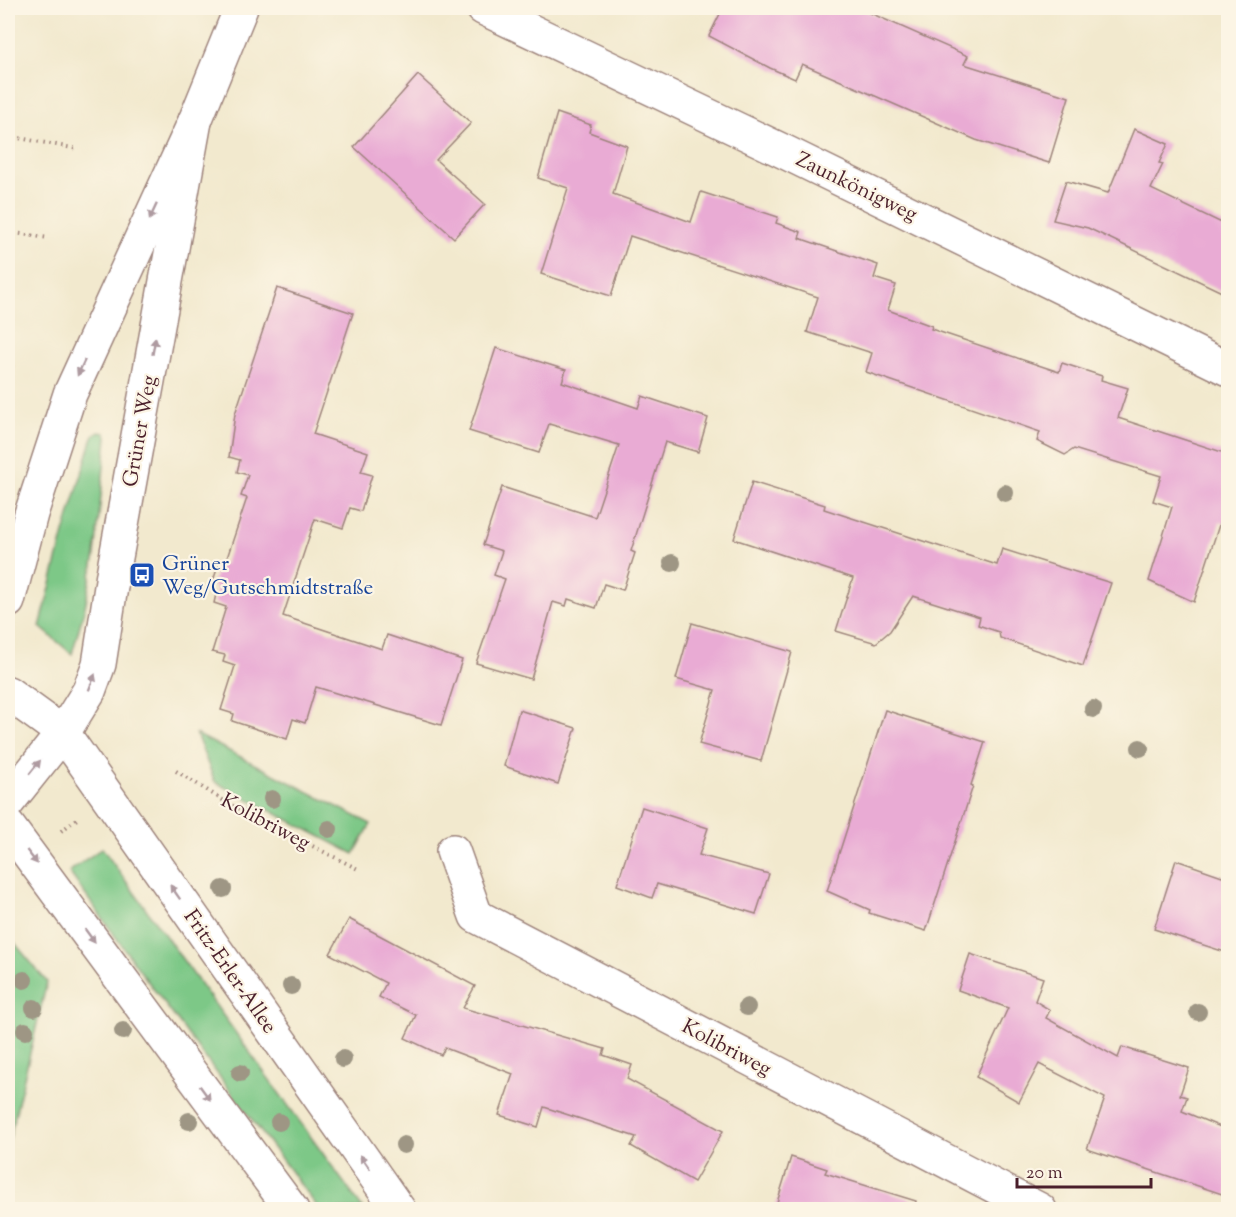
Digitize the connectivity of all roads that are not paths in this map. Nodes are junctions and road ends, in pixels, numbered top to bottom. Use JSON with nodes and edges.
{"nodes":[{"id":1,"x":241,"y":8,"type":"edge"},
{"id":2,"x":483,"y":8,"type":"edge"},
{"id":3,"x":195,"y":121,"type":"junction"},
{"id":4,"x":1228,"y":369,"type":"edge"},
{"id":5,"x":8,"y":601,"type":"edge"},
{"id":6,"x":8,"y":693,"type":"edge"},
{"id":7,"x":63,"y":733,"type":"junction"},
{"id":8,"x":8,"y":802,"type":"edge"},
{"id":9,"x":8,"y":826,"type":"edge"},
{"id":10,"x":453,"y":851,"type":"dead end"},
{"id":11,"x":292,"y":1209,"type":"edge"},
{"id":12,"x":399,"y":1209,"type":"edge"},
{"id":13,"x":1040,"y":1209,"type":"edge"}],
"edges":[{"from":1,"to":3,"type":"street","name":"Grüner Weg"},
{"from":2,"to":4,"type":"street","name":"Zaunkönigweg"},
{"from":3,"to":5,"type":"street","name":"Grüner Weg","one_way":true},
{"from":7,"to":3,"type":"street","name":"Grüner Weg","one_way":true},
{"from":6,"to":7,"type":"street","name":"Fritz-Erler-Allee"},
{"from":8,"to":7,"type":"street","one_way":true},
{"from":12,"to":7,"type":"street","name":"Fritz-Erler-Allee","one_way":true},
{"from":9,"to":11,"type":"street","one_way":true},
{"from":10,"to":13,"type":"street","name":"Kolibriweg"}]}
